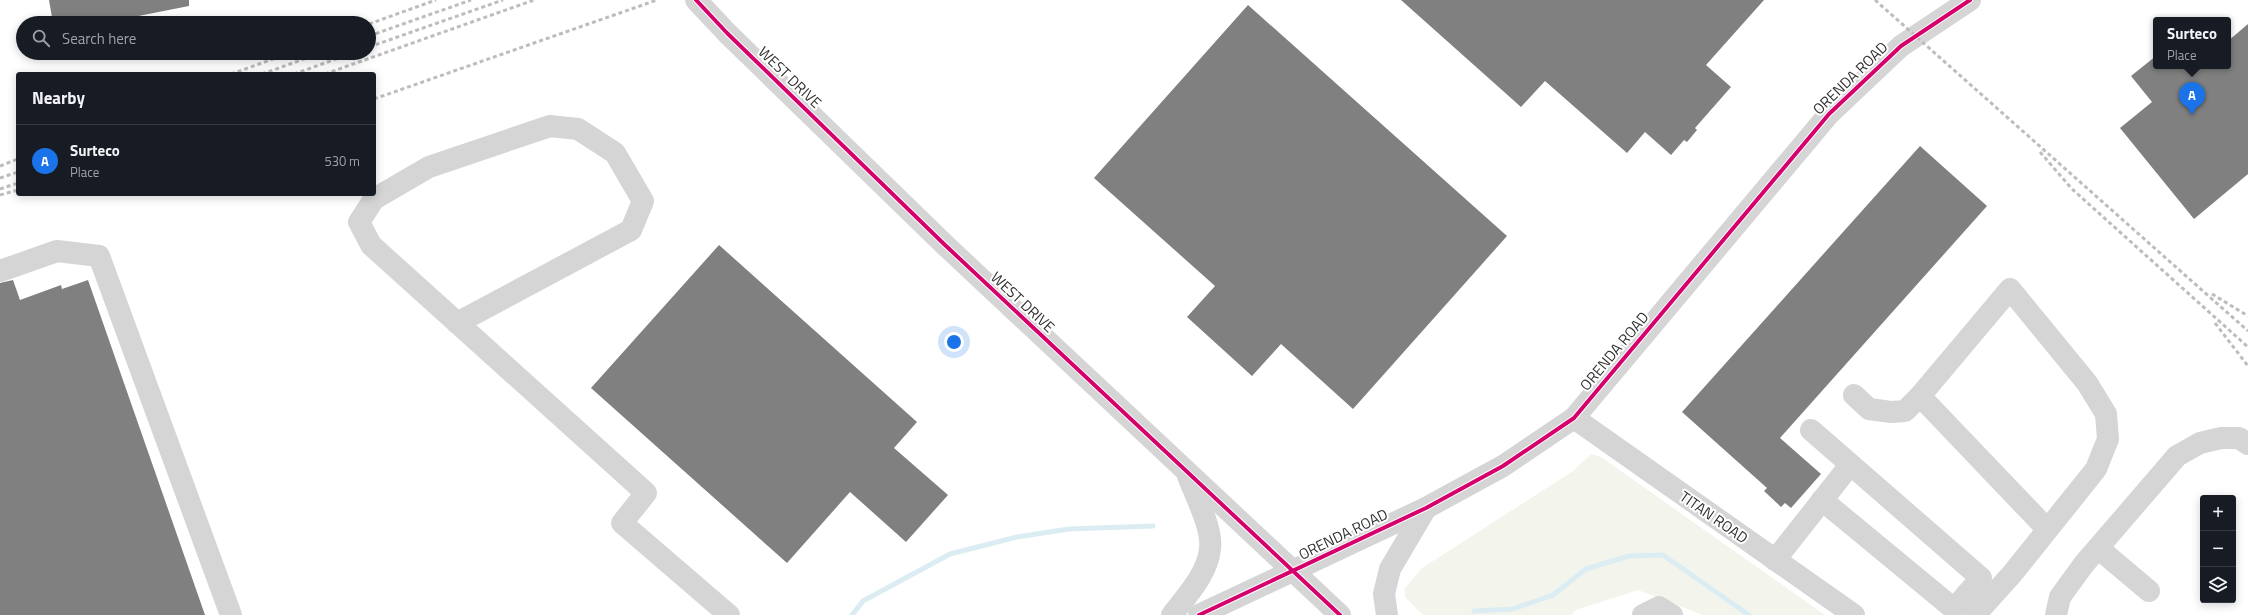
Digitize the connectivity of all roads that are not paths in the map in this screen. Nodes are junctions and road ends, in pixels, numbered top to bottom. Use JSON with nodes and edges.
{"nodes":[{"id":1,"x":696,"y":0,"type":"edge"},
{"id":2,"x":1970,"y":0,"type":"edge"},
{"id":3,"x":0,"y":271,"type":"edge"},
{"id":4,"x":457,"y":323,"type":"junction"},
{"id":5,"x":1854,"y":395,"type":"dead end"},
{"id":6,"x":1920,"y":396,"type":"junction"},
{"id":7,"x":1574,"y":418,"type":"junction"},
{"id":8,"x":1811,"y":430,"type":"dead end"},
{"id":9,"x":2248,"y":444,"type":"edge"},
{"id":10,"x":1850,"y":465,"type":"junction"},
{"id":11,"x":1186,"y":471,"type":"junction"},
{"id":12,"x":1822,"y":500,"type":"junction"},
{"id":13,"x":1426,"y":508,"type":"junction"},
{"id":14,"x":2048,"y":530,"type":"junction"},
{"id":15,"x":2098,"y":548,"type":"junction"},
{"id":16,"x":1775,"y":560,"type":"junction"},
{"id":17,"x":1293,"y":571,"type":"junction"},
{"id":18,"x":2149,"y":591,"type":"dead end"},
{"id":19,"x":1975,"y":605,"type":"edge"},
{"id":20,"x":231,"y":615,"type":"edge"},
{"id":21,"x":729,"y":615,"type":"edge"},
{"id":22,"x":1172,"y":615,"type":"edge"},
{"id":23,"x":1199,"y":615,"type":"edge"},
{"id":24,"x":1340,"y":615,"type":"edge"},
{"id":25,"x":1387,"y":615,"type":"edge"},
{"id":26,"x":1643,"y":615,"type":"edge"},
{"id":27,"x":1672,"y":615,"type":"edge"},
{"id":28,"x":1854,"y":615,"type":"edge"},
{"id":29,"x":2056,"y":615,"type":"edge"}],
"edges":[{"from":1,"to":11,"type":"street","name":"WEST DRIVE"},
{"from":2,"to":7,"type":"street","name":"ORENDA ROAD"},
{"from":3,"to":20,"type":"street"},
{"from":4,"to":4,"type":"street"},
{"from":4,"to":21,"type":"street"},
{"from":5,"to":6,"type":"street"},
{"from":6,"to":14,"type":"street"},
{"from":6,"to":14,"type":"street"},
{"from":7,"to":13,"type":"street","name":"ORENDA ROAD"},
{"from":7,"to":16,"type":"street","name":"TITAN ROAD"},
{"from":8,"to":10,"type":"street"},
{"from":9,"to":15,"type":"street"},
{"from":10,"to":12,"type":"street"},
{"from":10,"to":19,"type":"street"},
{"from":11,"to":17,"type":"street","name":"WEST DRIVE"},
{"from":11,"to":22,"type":"street"},
{"from":12,"to":16,"type":"street"},
{"from":12,"to":19,"type":"street"},
{"from":13,"to":17,"type":"street","name":"ORENDA ROAD"},
{"from":13,"to":25,"type":"street"},
{"from":14,"to":19,"type":"street"},
{"from":15,"to":18,"type":"street"},
{"from":15,"to":29,"type":"street"},
{"from":16,"to":28,"type":"street","name":"TITAN ROAD"},
{"from":17,"to":23,"type":"street","name":"ORENDA ROAD"},
{"from":17,"to":24,"type":"street","name":"WEST DRIVE"},
{"from":26,"to":27,"type":"street"}]}
